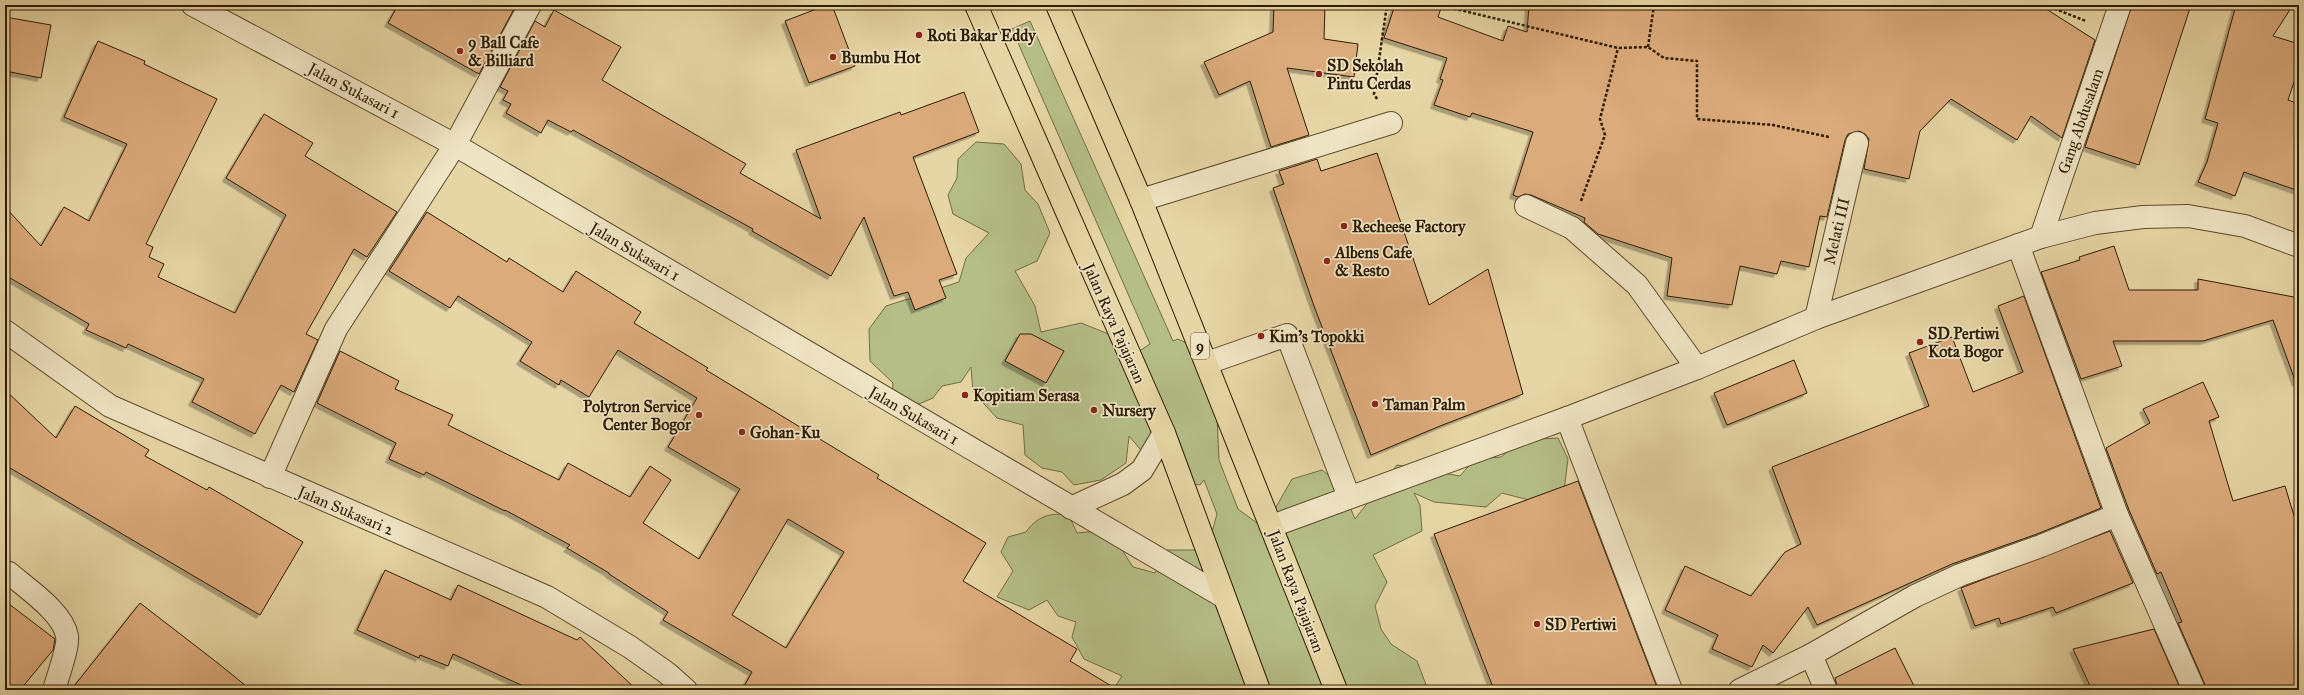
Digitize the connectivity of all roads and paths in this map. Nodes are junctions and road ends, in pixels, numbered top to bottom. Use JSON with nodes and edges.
{"nodes":[{"id":1,"x":193,"y":5,"type":"edge"},
{"id":2,"x":530,"y":5,"type":"edge"},
{"id":3,"x":976,"y":5,"type":"edge"},
{"id":4,"x":1057,"y":5,"type":"edge"},
{"id":5,"x":1387,"y":5,"type":"edge"},
{"id":6,"x":1439,"y":5,"type":"edge"},
{"id":7,"x":1654,"y":5,"type":"edge"},
{"id":8,"x":2045,"y":5,"type":"edge"},
{"id":9,"x":2120,"y":5,"type":"edge"},
{"id":10,"x":2111,"y":31,"type":"junction"},
{"id":11,"x":1648,"y":47,"type":"junction"},
{"id":12,"x":1618,"y":48,"type":"junction"},
{"id":13,"x":1391,"y":123,"type":"joint"},
{"id":14,"x":1857,"y":143,"type":"joint"},
{"id":15,"x":455,"y":145,"type":"junction"},
{"id":16,"x":1141,"y":200,"type":"junction"},
{"id":17,"x":1526,"y":206,"type":"dead end"},
{"id":18,"x":1572,"y":228,"type":"junction"},
{"id":19,"x":2041,"y":237,"type":"junction"},
{"id":20,"x":2018,"y":245,"type":"junction"},
{"id":21,"x":2299,"y":246,"type":"edge"},
{"id":22,"x":1816,"y":318,"type":"junction"},
{"id":23,"x":5,"y":331,"type":"edge"},
{"id":24,"x":1207,"y":363,"type":"junction"},
{"id":25,"x":1697,"y":368,"type":"junction"},
{"id":26,"x":1567,"y":418,"type":"junction"},
{"id":27,"x":1164,"y":433,"type":"junction"},
{"id":28,"x":270,"y":477,"type":"junction"},
{"id":29,"x":1349,"y":497,"type":"junction"},
{"id":30,"x":1071,"y":508,"type":"junction"},
{"id":31,"x":2117,"y":515,"type":"junction"},
{"id":32,"x":1272,"y":526,"type":"junction"},
{"id":33,"x":5,"y":572,"type":"edge"},
{"id":34,"x":1224,"y":597,"type":"junction"},
{"id":35,"x":1811,"y":655,"type":"junction"},
{"id":36,"x":54,"y":690,"type":"edge"},
{"id":37,"x":686,"y":690,"type":"edge"},
{"id":38,"x":1259,"y":690,"type":"edge"},
{"id":39,"x":1336,"y":690,"type":"edge"},
{"id":40,"x":1671,"y":690,"type":"edge"},
{"id":41,"x":1740,"y":690,"type":"edge"},
{"id":42,"x":1826,"y":690,"type":"edge"},
{"id":43,"x":2194,"y":690,"type":"edge"}],
"edges":[{"from":1,"to":15,"type":"street","name":"Jalan Sukasari 1"},
{"from":2,"to":15,"type":"street"},
{"from":3,"to":27,"type":"highway","name":"Jalan Raya Pajajaran"},
{"from":4,"to":16,"type":"highway","name":"Jalan Raya Pajajaran","number":"9"},
{"from":5,"to":13,"type":"path"},
{"from":6,"to":12,"type":"path"},
{"from":7,"to":11,"type":"path"},
{"from":8,"to":10,"type":"path"},
{"from":9,"to":10,"type":"street","name":"Gang Abdusalam"},
{"from":10,"to":19,"type":"street","name":"Gang Abdusalam"},
{"from":11,"to":12,"type":"path"},
{"from":11,"to":14,"type":"path"},
{"from":12,"to":18,"type":"path"},
{"from":13,"to":16,"type":"street"},
{"from":14,"to":22,"type":"street","name":"Melati III"},
{"from":15,"to":28,"type":"street"},
{"from":15,"to":30,"type":"street","name":"Jalan Sukasari 1"},
{"from":16,"to":24,"type":"highway","name":"Jalan Raya Pajajaran","number":"9"},
{"from":17,"to":18,"type":"street"},
{"from":18,"to":25,"type":"street"},
{"from":19,"to":20,"type":"street"},
{"from":19,"to":21,"type":"street"},
{"from":20,"to":22,"type":"street"},
{"from":20,"to":31,"type":"street"},
{"from":22,"to":25,"type":"street"},
{"from":23,"to":28,"type":"street","name":"Jalan Sukasari 2"},
{"from":24,"to":29,"type":"street"},
{"from":24,"to":32,"type":"highway","name":"Jalan Raya Pajajaran","number":"9"},
{"from":25,"to":26,"type":"street"},
{"from":26,"to":29,"type":"street"},
{"from":26,"to":40,"type":"street"},
{"from":27,"to":30,"type":"street"},
{"from":27,"to":34,"type":"highway","name":"Jalan Raya Pajajaran"},
{"from":28,"to":37,"type":"street","name":"Jalan Sukasari 2"},
{"from":29,"to":32,"type":"street"},
{"from":30,"to":34,"type":"street","name":"Jalan Sukasari 1"},
{"from":31,"to":35,"type":"street"},
{"from":31,"to":43,"type":"street"},
{"from":32,"to":39,"type":"highway","name":"Jalan Raya Pajajaran","number":"9"},
{"from":33,"to":36,"type":"street"},
{"from":34,"to":38,"type":"highway","name":"Jalan Raya Pajajaran"},
{"from":35,"to":41,"type":"street"},
{"from":35,"to":42,"type":"street"}]}
